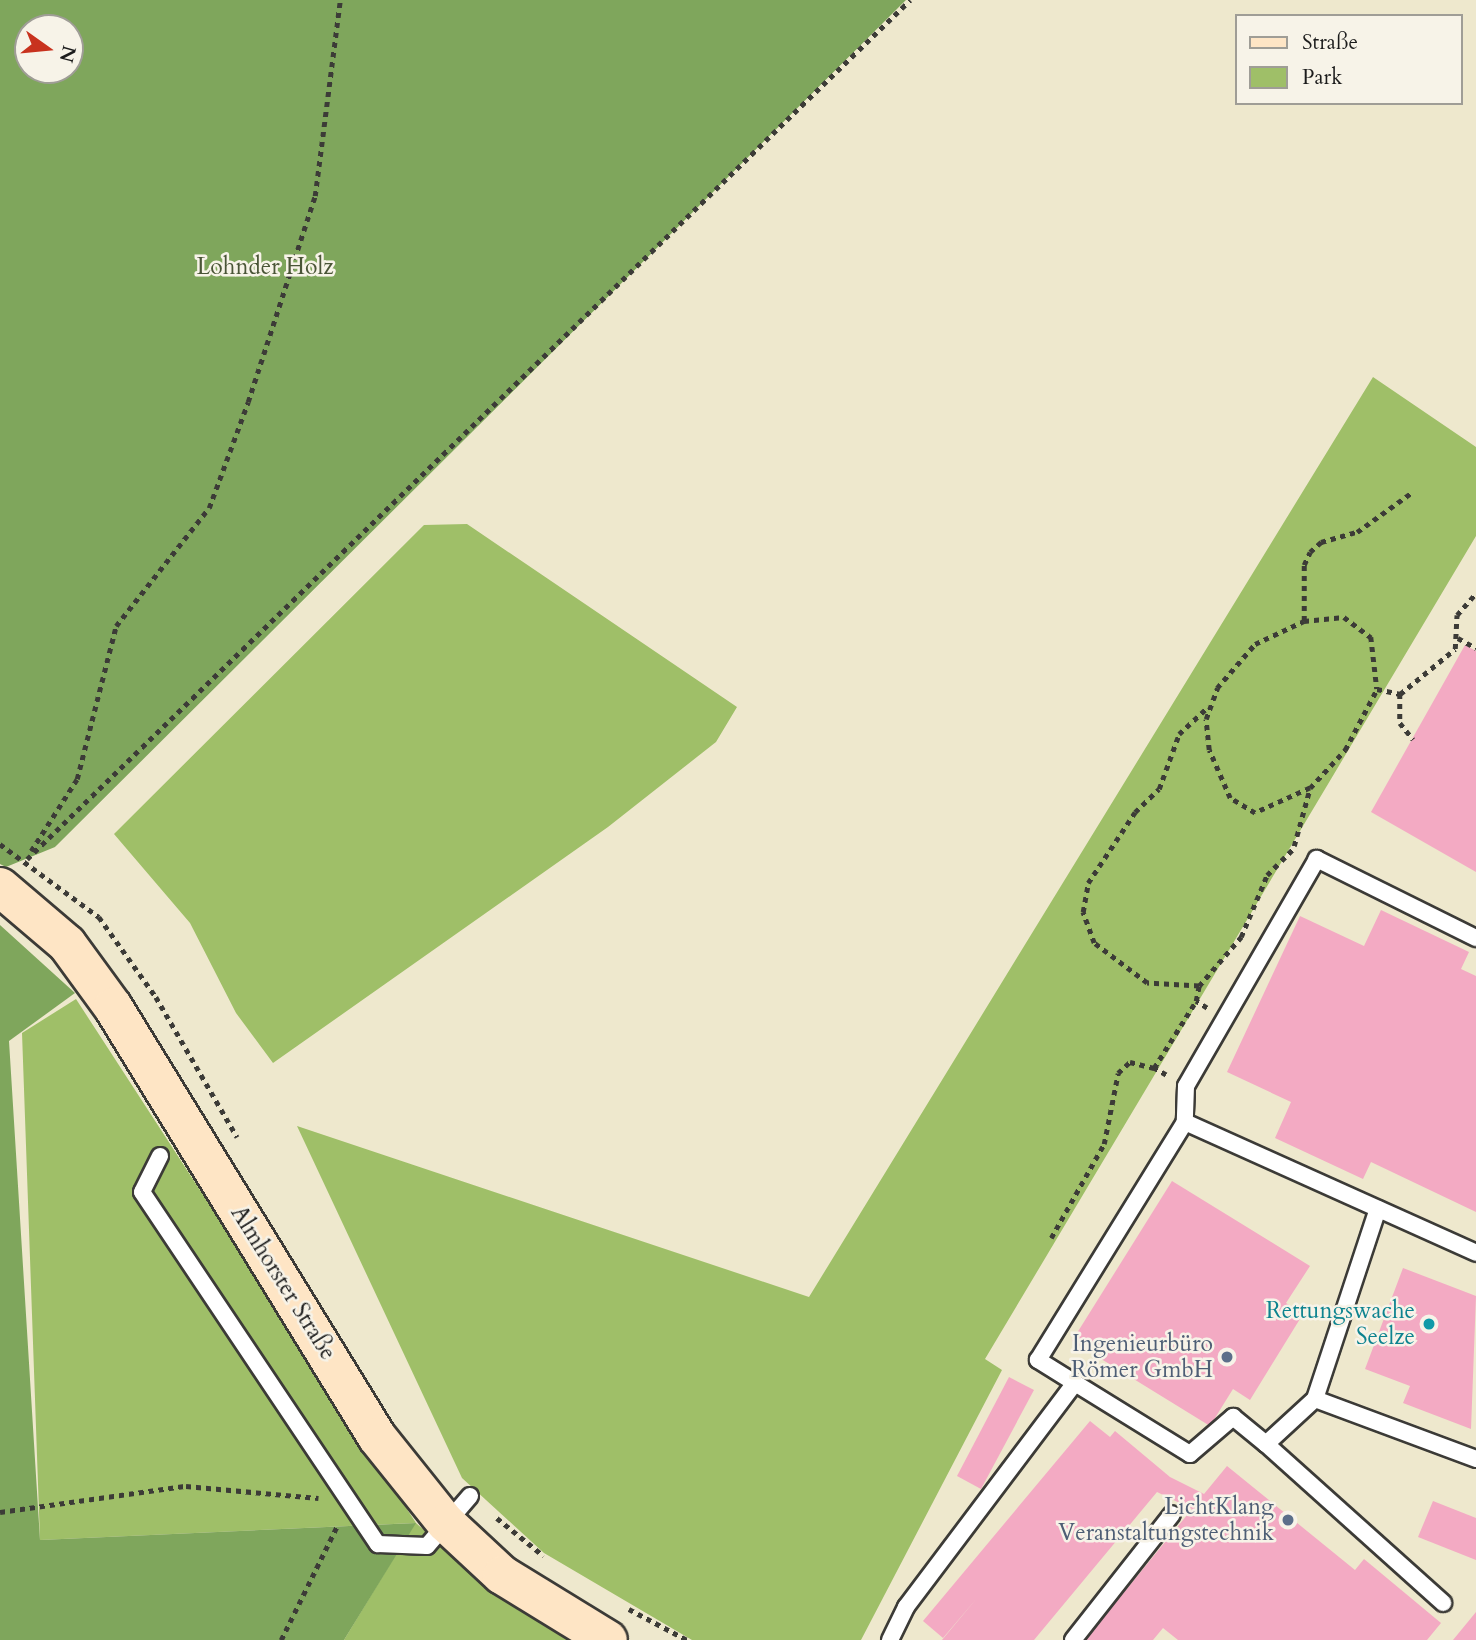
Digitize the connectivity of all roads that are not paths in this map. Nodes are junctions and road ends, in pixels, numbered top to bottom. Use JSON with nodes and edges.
{"nodes":[{"id":1,"x":0,"y":887,"type":"edge"},
{"id":2,"x":1476,"y":938,"type":"edge"},
{"id":3,"x":1185,"y":1122,"type":"junction"},
{"id":4,"x":160,"y":1156,"type":"dead end"},
{"id":5,"x":1378,"y":1209,"type":"junction"},
{"id":6,"x":1476,"y":1253,"type":"edge"},
{"id":7,"x":1075,"y":1383,"type":"junction"},
{"id":8,"x":1315,"y":1399,"type":"junction"},
{"id":9,"x":1266,"y":1444,"type":"junction"},
{"id":10,"x":1476,"y":1459,"type":"edge"},
{"id":11,"x":458,"y":1509,"type":"junction"},
{"id":12,"x":1172,"y":1514,"type":"dead end"},
{"id":13,"x":1443,"y":1603,"type":"dead end"},
{"id":14,"x":608,"y":1640,"type":"edge"},
{"id":15,"x":890,"y":1640,"type":"edge"},
{"id":16,"x":1073,"y":1640,"type":"edge"}],
"edges":[{"from":1,"to":11,"type":"main road","name":"Almhorster Straße"},
{"from":2,"to":3,"type":"lane"},
{"from":3,"to":5,"type":"lane"},
{"from":3,"to":7,"type":"lane"},
{"from":4,"to":11,"type":"lane"},
{"from":5,"to":6,"type":"lane"},
{"from":5,"to":8,"type":"lane"},
{"from":7,"to":9,"type":"lane"},
{"from":7,"to":15,"type":"lane"},
{"from":8,"to":9,"type":"lane"},
{"from":8,"to":10,"type":"lane"},
{"from":9,"to":13,"type":"lane"},
{"from":11,"to":14,"type":"main road","name":"Almhorster Straße"},
{"from":12,"to":16,"type":"lane"}]}
